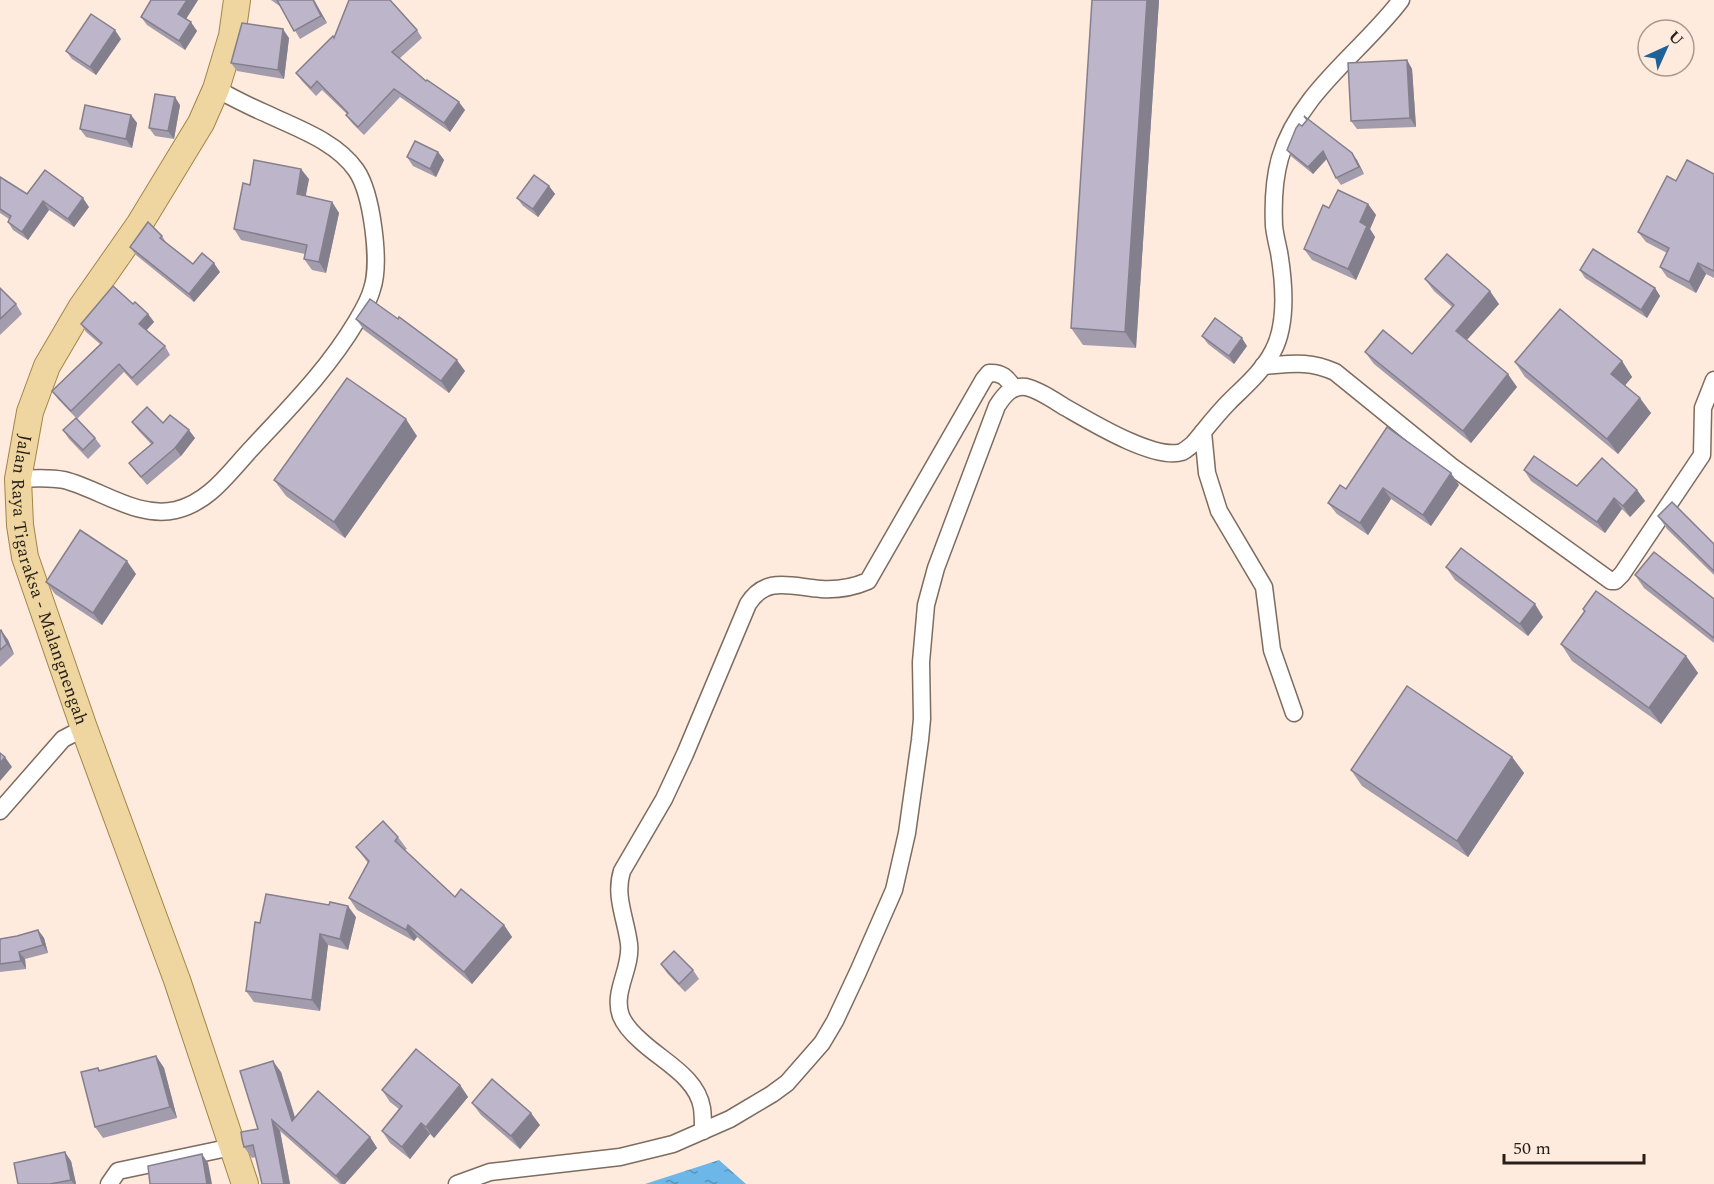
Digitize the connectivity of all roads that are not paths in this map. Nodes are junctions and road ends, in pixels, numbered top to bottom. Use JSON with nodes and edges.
{"nodes":[{"id":1,"x":237,"y":0,"type":"edge"},
{"id":2,"x":1401,"y":0,"type":"edge"},
{"id":3,"x":216,"y":89,"type":"junction"},
{"id":4,"x":1263,"y":366,"type":"junction"},
{"id":5,"x":1714,"y":380,"type":"edge"},
{"id":6,"x":1014,"y":388,"type":"junction"},
{"id":7,"x":1203,"y":432,"type":"junction"},
{"id":8,"x":18,"y":478,"type":"junction"},
{"id":9,"x":1294,"y":713,"type":"dead end"},
{"id":10,"x":84,"y":728,"type":"junction"},
{"id":11,"x":0,"y":811,"type":"edge"},
{"id":12,"x":703,"y":1131,"type":"junction"},
{"id":13,"x":232,"y":1147,"type":"junction"},
{"id":14,"x":109,"y":1184,"type":"edge"},
{"id":15,"x":245,"y":1184,"type":"edge"},
{"id":16,"x":457,"y":1184,"type":"edge"}],
"edges":[{"from":1,"to":3,"type":"main road","name":"Jalan Raya Tigaraksa - Malangnengah"},
{"from":2,"to":4,"type":"street"},
{"from":3,"to":8,"type":"main road","name":"Jalan Raya Tigaraksa - Malangnengah"},
{"from":3,"to":8,"type":"street"},
{"from":4,"to":5,"type":"street"},
{"from":4,"to":7,"type":"street"},
{"from":6,"to":7,"type":"street"},
{"from":6,"to":12,"type":"street"},
{"from":6,"to":12,"type":"street"},
{"from":7,"to":9,"type":"street"},
{"from":8,"to":10,"type":"main road","name":"Jalan Raya Tigaraksa - Malangnengah"},
{"from":10,"to":11,"type":"street"},
{"from":10,"to":13,"type":"main road","name":"Jalan Raya Tigaraksa - Malangnengah"},
{"from":12,"to":16,"type":"street"},
{"from":13,"to":14,"type":"street"},
{"from":13,"to":15,"type":"main road","name":"Jalan Raya Tigaraksa - Malangnengah"}]}
